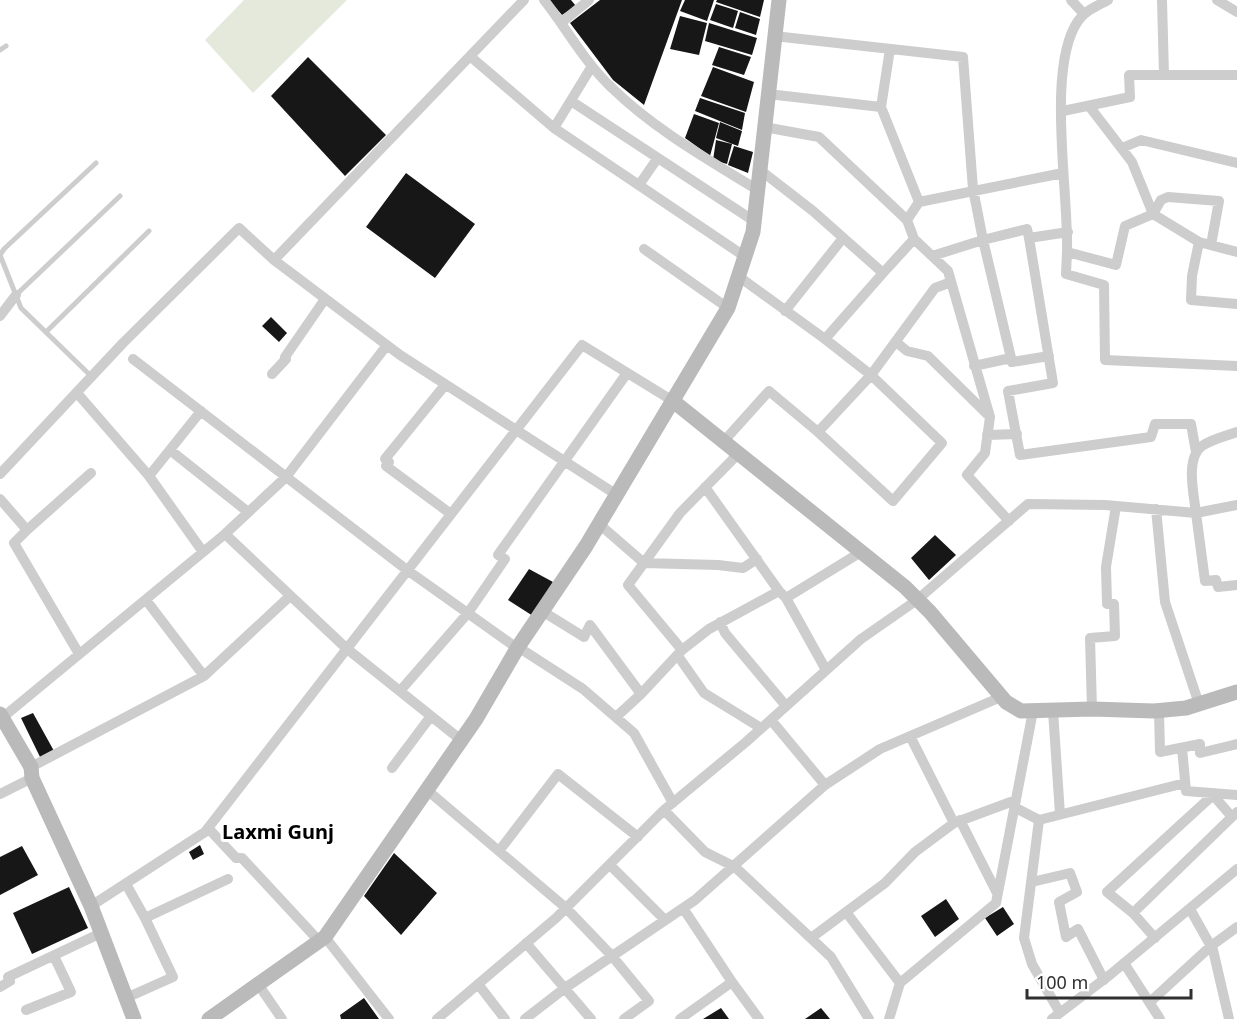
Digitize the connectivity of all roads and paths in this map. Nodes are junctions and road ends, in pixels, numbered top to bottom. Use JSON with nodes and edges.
{"nodes":[{"id":1,"x":524,"y":0,"type":"edge"},
{"id":2,"x":544,"y":0,"type":"edge"},
{"id":3,"x":589,"y":0,"type":"edge"},
{"id":4,"x":779,"y":0,"type":"edge"},
{"id":5,"x":1071,"y":0,"type":"edge"},
{"id":6,"x":1108,"y":0,"type":"edge"},
{"id":7,"x":1162,"y":0,"type":"edge"},
{"id":8,"x":1217,"y":0,"type":"edge"},
{"id":9,"x":1237,"y":12,"type":"edge"},
{"id":10,"x":1084,"y":14,"type":"junction"},
{"id":11,"x":562,"y":22,"type":"junction"},
{"id":12,"x":774,"y":36,"type":"junction"},
{"id":13,"x":6,"y":46,"type":"dead end"},
{"id":14,"x":890,"y":49,"type":"junction"},
{"id":15,"x":0,"y":50,"type":"edge"},
{"id":16,"x":471,"y":57,"type":"junction"},
{"id":17,"x":592,"y":66,"type":"junction"},
{"id":18,"x":1164,"y":75,"type":"junction"},
{"id":19,"x":1237,"y":75,"type":"edge"},
{"id":20,"x":768,"y":94,"type":"junction"},
{"id":21,"x":571,"y":101,"type":"junction"},
{"id":22,"x":1089,"y":106,"type":"junction"},
{"id":23,"x":881,"y":108,"type":"junction"},
{"id":24,"x":1063,"y":111,"type":"junction"},
{"id":25,"x":764,"y":127,"type":"junction"},
{"id":26,"x":554,"y":128,"type":"junction"},
{"id":27,"x":1122,"y":148,"type":"junction"},
{"id":28,"x":657,"y":159,"type":"junction"},
{"id":29,"x":96,"y":163,"type":"dead end"},
{"id":30,"x":1237,"y":163,"type":"edge"},
{"id":31,"x":760,"y":170,"type":"junction"},
{"id":32,"x":1063,"y":173,"type":"junction"},
{"id":33,"x":639,"y":185,"type":"junction"},
{"id":34,"x":756,"y":189,"type":"junction"},
{"id":35,"x":973,"y":189,"type":"junction"},
{"id":36,"x":120,"y":196,"type":"dead end"},
{"id":37,"x":919,"y":202,"type":"junction"},
{"id":38,"x":1153,"y":214,"type":"junction"},
{"id":39,"x":907,"y":220,"type":"junction"},
{"id":40,"x":754,"y":221,"type":"junction"},
{"id":41,"x":149,"y":231,"type":"dead end"},
{"id":42,"x":1068,"y":232,"type":"junction"},
{"id":43,"x":843,"y":238,"type":"junction"},
{"id":44,"x":1029,"y":238,"type":"junction"},
{"id":45,"x":914,"y":239,"type":"junction"},
{"id":46,"x":983,"y":240,"type":"junction"},
{"id":47,"x":1199,"y":242,"type":"junction"},
{"id":48,"x":1211,"y":245,"type":"junction"},
{"id":49,"x":644,"y":249,"type":"dead end"},
{"id":50,"x":1067,"y":252,"type":"junction"},
{"id":51,"x":1237,"y":252,"type":"edge"},
{"id":52,"x":0,"y":255,"type":"edge"},
{"id":53,"x":744,"y":256,"type":"junction"},
{"id":54,"x":932,"y":256,"type":"junction"},
{"id":55,"x":274,"y":260,"type":"junction"},
{"id":56,"x":883,"y":273,"type":"junction"},
{"id":57,"x":738,"y":276,"type":"junction"},
{"id":58,"x":951,"y":282,"type":"junction"},
{"id":59,"x":16,"y":295,"type":"junction"},
{"id":60,"x":325,"y":299,"type":"junction"},
{"id":61,"x":1237,"y":304,"type":"edge"},
{"id":62,"x":728,"y":308,"type":"junction"},
{"id":63,"x":785,"y":312,"type":"junction"},
{"id":64,"x":0,"y":316,"type":"edge"},
{"id":65,"x":46,"y":332,"type":"junction"},
{"id":66,"x":825,"y":339,"type":"junction"},
{"id":67,"x":896,"y":342,"type":"junction"},
{"id":68,"x":387,"y":345,"type":"junction"},
{"id":69,"x":1049,"y":356,"type":"junction"},
{"id":70,"x":1011,"y":358,"type":"junction"},
{"id":71,"x":133,"y":359,"type":"dead end"},
{"id":72,"x":974,"y":366,"type":"junction"},
{"id":73,"x":1237,"y":366,"type":"edge"},
{"id":74,"x":627,"y":373,"type":"junction"},
{"id":75,"x":272,"y":374,"type":"dead end"},
{"id":76,"x":871,"y":375,"type":"junction"},
{"id":77,"x":92,"y":377,"type":"junction"},
{"id":78,"x":445,"y":385,"type":"junction"},
{"id":79,"x":77,"y":393,"type":"junction"},
{"id":80,"x":674,"y":401,"type":"junction"},
{"id":81,"x":201,"y":411,"type":"junction"},
{"id":82,"x":990,"y":417,"type":"junction"},
{"id":83,"x":515,"y":432,"type":"junction"},
{"id":84,"x":818,"y":432,"type":"junction"},
{"id":85,"x":1237,"y":432,"type":"edge"},
{"id":86,"x":1017,"y":434,"type":"junction"},
{"id":87,"x":987,"y":435,"type":"junction"},
{"id":88,"x":724,"y":441,"type":"junction"},
{"id":89,"x":170,"y":450,"type":"junction"},
{"id":90,"x":1196,"y":452,"type":"junction"},
{"id":91,"x":739,"y":453,"type":"junction"},
{"id":92,"x":564,"y":462,"type":"junction"},
{"id":93,"x":90,"y":472,"type":"dead end"},
{"id":94,"x":0,"y":474,"type":"edge"},
{"id":95,"x":149,"y":476,"type":"junction"},
{"id":96,"x":286,"y":477,"type":"junction"},
{"id":97,"x":705,"y":488,"type":"junction"},
{"id":98,"x":617,"y":495,"type":"junction"},
{"id":99,"x":0,"y":499,"type":"edge"},
{"id":100,"x":1237,"y":505,"type":"edge"},
{"id":101,"x":1116,"y":506,"type":"junction"},
{"id":102,"x":1156,"y":509,"type":"junction"},
{"id":103,"x":248,"y":513,"type":"junction"},
{"id":104,"x":1196,"y":513,"type":"junction"},
{"id":105,"x":451,"y":514,"type":"junction"},
{"id":106,"x":1009,"y":520,"type":"junction"},
{"id":107,"x":599,"y":524,"type":"junction"},
{"id":108,"x":27,"y":530,"type":"junction"},
{"id":109,"x":225,"y":534,"type":"junction"},
{"id":110,"x":203,"y":552,"type":"junction"},
{"id":111,"x":861,"y":552,"type":"junction"},
{"id":112,"x":757,"y":559,"type":"junction"},
{"id":113,"x":644,"y":563,"type":"junction"},
{"id":114,"x":407,"y":570,"type":"junction"},
{"id":115,"x":1237,"y":585,"type":"edge"},
{"id":116,"x":782,"y":594,"type":"junction"},
{"id":117,"x":290,"y":596,"type":"junction"},
{"id":118,"x":146,"y":600,"type":"junction"},
{"id":119,"x":917,"y":600,"type":"junction"},
{"id":120,"x":542,"y":610,"type":"junction"},
{"id":121,"x":468,"y":613,"type":"junction"},
{"id":122,"x":720,"y":622,"type":"junction"},
{"id":123,"x":346,"y":648,"type":"junction"},
{"id":124,"x":518,"y":648,"type":"junction"},
{"id":125,"x":680,"y":653,"type":"junction"},
{"id":126,"x":79,"y":654,"type":"junction"},
{"id":127,"x":826,"y":670,"type":"junction"},
{"id":128,"x":204,"y":676,"type":"junction"},
{"id":129,"x":400,"y":692,"type":"junction"},
{"id":130,"x":1237,"y":692,"type":"edge"},
{"id":131,"x":641,"y":694,"type":"junction"},
{"id":132,"x":1001,"y":697,"type":"junction"},
{"id":133,"x":1199,"y":704,"type":"junction"},
{"id":134,"x":786,"y":706,"type":"junction"},
{"id":135,"x":1092,"y":709,"type":"junction"},
{"id":136,"x":1033,"y":711,"type":"junction"},
{"id":137,"x":1053,"y":711,"type":"junction"},
{"id":138,"x":1159,"y":711,"type":"junction"},
{"id":139,"x":1,"y":716,"type":"edge"},
{"id":140,"x":431,"y":716,"type":"junction"},
{"id":141,"x":616,"y":717,"type":"junction"},
{"id":142,"x":771,"y":720,"type":"junction"},
{"id":143,"x":761,"y":728,"type":"junction"},
{"id":144,"x":910,"y":736,"type":"junction"},
{"id":145,"x":461,"y":740,"type":"junction"},
{"id":146,"x":1237,"y":744,"type":"edge"},
{"id":147,"x":1182,"y":748,"type":"junction"},
{"id":148,"x":392,"y":768,"type":"dead end"},
{"id":149,"x":31,"y":773,"type":"junction"},
{"id":150,"x":1185,"y":783,"type":"junction"},
{"id":151,"x":825,"y":785,"type":"junction"},
{"id":152,"x":426,"y":790,"type":"junction"},
{"id":153,"x":0,"y":794,"type":"edge"},
{"id":154,"x":1237,"y":795,"type":"edge"},
{"id":155,"x":1015,"y":803,"type":"junction"},
{"id":156,"x":669,"y":806,"type":"junction"},
{"id":157,"x":1060,"y":814,"type":"junction"},
{"id":158,"x":1234,"y":814,"type":"edge"},
{"id":159,"x":1039,"y":820,"type":"junction"},
{"id":160,"x":957,"y":822,"type":"junction"},
{"id":161,"x":208,"y":828,"type":"junction"},
{"id":162,"x":638,"y":837,"type":"junction"},
{"id":163,"x":499,"y":851,"type":"junction"},
{"id":164,"x":610,"y":865,"type":"junction"},
{"id":165,"x":735,"y":867,"type":"junction"},
{"id":166,"x":1237,"y":869,"type":"edge"},
{"id":167,"x":228,"y":879,"type":"dead end"},
{"id":168,"x":1032,"y":882,"type":"junction"},
{"id":169,"x":126,"y":884,"type":"junction"},
{"id":170,"x":998,"y":893,"type":"junction"},
{"id":171,"x":92,"y":906,"type":"junction"},
{"id":172,"x":566,"y":908,"type":"junction"},
{"id":173,"x":683,"y":908,"type":"junction"},
{"id":174,"x":1190,"y":909,"type":"junction"},
{"id":175,"x":846,"y":912,"type":"junction"},
{"id":176,"x":1133,"y":913,"type":"junction"},
{"id":177,"x":145,"y":918,"type":"junction"},
{"id":178,"x":665,"y":920,"type":"junction"},
{"id":179,"x":1237,"y":927,"type":"edge"},
{"id":180,"x":101,"y":933,"type":"junction"},
{"id":181,"x":811,"y":938,"type":"junction"},
{"id":182,"x":1155,"y":938,"type":"junction"},
{"id":183,"x":322,"y":939,"type":"junction"},
{"id":184,"x":526,"y":943,"type":"junction"},
{"id":185,"x":1211,"y":946,"type":"junction"},
{"id":186,"x":54,"y":956,"type":"junction"},
{"id":187,"x":612,"y":956,"type":"junction"},
{"id":188,"x":1124,"y":963,"type":"junction"},
{"id":189,"x":1104,"y":980,"type":"junction"},
{"id":190,"x":732,"y":982,"type":"junction"},
{"id":191,"x":900,"y":983,"type":"junction"},
{"id":192,"x":258,"y":984,"type":"junction"},
{"id":193,"x":478,"y":984,"type":"junction"},
{"id":194,"x":0,"y":987,"type":"edge"},
{"id":195,"x":565,"y":988,"type":"junction"},
{"id":196,"x":126,"y":998,"type":"junction"},
{"id":197,"x":1150,"y":1002,"type":"junction"},
{"id":198,"x":26,"y":1010,"type":"dead end"},
{"id":199,"x":1056,"y":1016,"type":"edge"},
{"id":200,"x":134,"y":1019,"type":"edge"},
{"id":201,"x":209,"y":1019,"type":"edge"},
{"id":202,"x":282,"y":1019,"type":"edge"},
{"id":203,"x":389,"y":1019,"type":"edge"},
{"id":204,"x":437,"y":1019,"type":"edge"},
{"id":205,"x":505,"y":1019,"type":"edge"},
{"id":206,"x":525,"y":1019,"type":"edge"},
{"id":207,"x":591,"y":1019,"type":"edge"},
{"id":208,"x":624,"y":1019,"type":"edge"},
{"id":209,"x":680,"y":1019,"type":"edge"},
{"id":210,"x":759,"y":1019,"type":"edge"},
{"id":211,"x":869,"y":1019,"type":"edge"},
{"id":212,"x":889,"y":1019,"type":"edge"},
{"id":213,"x":1160,"y":1019,"type":"edge"},
{"id":214,"x":1230,"y":1019,"type":"edge"}],
"edges":[{"from":1,"to":16,"type":"street"},
{"from":2,"to":11,"type":"street"},
{"from":3,"to":11,"type":"street"},
{"from":4,"to":12,"type":"main road"},
{"from":5,"to":10,"type":"street"},
{"from":6,"to":10,"type":"street"},
{"from":7,"to":18,"type":"street"},
{"from":8,"to":9,"type":"street"},
{"from":10,"to":24,"type":"street"},
{"from":11,"to":17,"type":"street"},
{"from":12,"to":14,"type":"street"},
{"from":12,"to":20,"type":"main road"},
{"from":13,"to":15,"type":"lane"},
{"from":14,"to":23,"type":"street"},
{"from":14,"to":35,"type":"street"},
{"from":16,"to":26,"type":"street"},
{"from":16,"to":55,"type":"street"},
{"from":17,"to":21,"type":"street"},
{"from":17,"to":34,"type":"street"},
{"from":18,"to":19,"type":"street"},
{"from":18,"to":22,"type":"street"},
{"from":20,"to":23,"type":"street"},
{"from":20,"to":25,"type":"main road"},
{"from":21,"to":26,"type":"street"},
{"from":21,"to":28,"type":"street"},
{"from":22,"to":24,"type":"street"},
{"from":22,"to":27,"type":"street"},
{"from":23,"to":37,"type":"street"},
{"from":24,"to":32,"type":"street"},
{"from":25,"to":31,"type":"main road"},
{"from":25,"to":39,"type":"street"},
{"from":26,"to":33,"type":"street"},
{"from":27,"to":30,"type":"street"},
{"from":27,"to":38,"type":"street"},
{"from":28,"to":33,"type":"street"},
{"from":28,"to":40,"type":"street"},
{"from":29,"to":52,"type":"lane"},
{"from":31,"to":34,"type":"main road"},
{"from":31,"to":43,"type":"street"},
{"from":32,"to":35,"type":"street"},
{"from":32,"to":42,"type":"street"},
{"from":33,"to":53,"type":"street"},
{"from":34,"to":40,"type":"main road"},
{"from":35,"to":37,"type":"street"},
{"from":35,"to":46,"type":"street"},
{"from":36,"to":59,"type":"lane"},
{"from":37,"to":39,"type":"street"},
{"from":38,"to":47,"type":"street"},
{"from":38,"to":48,"type":"street"},
{"from":38,"to":50,"type":"street"},
{"from":39,"to":45,"type":"street"},
{"from":40,"to":53,"type":"main road"},
{"from":41,"to":65,"type":"lane"},
{"from":42,"to":44,"type":"street"},
{"from":42,"to":50,"type":"street"},
{"from":43,"to":56,"type":"street"},
{"from":43,"to":63,"type":"street"},
{"from":44,"to":46,"type":"street"},
{"from":44,"to":69,"type":"street"},
{"from":45,"to":54,"type":"street"},
{"from":45,"to":56,"type":"street"},
{"from":46,"to":54,"type":"street"},
{"from":46,"to":70,"type":"street"},
{"from":47,"to":48,"type":"street"},
{"from":47,"to":61,"type":"street"},
{"from":48,"to":51,"type":"street"},
{"from":49,"to":62,"type":"street"},
{"from":50,"to":73,"type":"street"},
{"from":52,"to":59,"type":"lane"},
{"from":53,"to":57,"type":"main road"},
{"from":54,"to":58,"type":"street"},
{"from":55,"to":60,"type":"street"},
{"from":55,"to":77,"type":"street"},
{"from":56,"to":66,"type":"street"},
{"from":57,"to":62,"type":"main road"},
{"from":57,"to":63,"type":"street"},
{"from":58,"to":67,"type":"street"},
{"from":58,"to":72,"type":"street"},
{"from":59,"to":64,"type":"street"},
{"from":59,"to":65,"type":"lane"},
{"from":60,"to":68,"type":"street"},
{"from":60,"to":75,"type":"street"},
{"from":62,"to":80,"type":"main road"},
{"from":63,"to":66,"type":"street"},
{"from":65,"to":77,"type":"lane"},
{"from":66,"to":76,"type":"street"},
{"from":67,"to":76,"type":"street"},
{"from":67,"to":82,"type":"street"},
{"from":68,"to":78,"type":"street"},
{"from":68,"to":96,"type":"street"},
{"from":69,"to":70,"type":"street"},
{"from":69,"to":86,"type":"street"},
{"from":70,"to":72,"type":"street"},
{"from":71,"to":81,"type":"street"},
{"from":72,"to":82,"type":"street"},
{"from":74,"to":80,"type":"street"},
{"from":74,"to":83,"type":"street"},
{"from":74,"to":92,"type":"street"},
{"from":76,"to":84,"type":"street"},
{"from":76,"to":84,"type":"street"},
{"from":77,"to":79,"type":"street"},
{"from":78,"to":83,"type":"street"},
{"from":78,"to":105,"type":"street"},
{"from":79,"to":94,"type":"street"},
{"from":79,"to":95,"type":"street"},
{"from":80,"to":88,"type":"main road"},
{"from":80,"to":98,"type":"main road"},
{"from":81,"to":89,"type":"street"},
{"from":81,"to":96,"type":"street"},
{"from":82,"to":87,"type":"street"},
{"from":83,"to":92,"type":"street"},
{"from":83,"to":105,"type":"street"},
{"from":84,"to":88,"type":"street"},
{"from":85,"to":90,"type":"street"},
{"from":86,"to":87,"type":"street"},
{"from":86,"to":90,"type":"street"},
{"from":87,"to":106,"type":"street"},
{"from":88,"to":91,"type":"main road"},
{"from":89,"to":95,"type":"street"},
{"from":89,"to":103,"type":"street"},
{"from":90,"to":104,"type":"street"},
{"from":91,"to":97,"type":"street"},
{"from":91,"to":111,"type":"main road"},
{"from":92,"to":98,"type":"street"},
{"from":92,"to":121,"type":"street"},
{"from":93,"to":108,"type":"street"},
{"from":95,"to":110,"type":"street"},
{"from":96,"to":103,"type":"street"},
{"from":96,"to":114,"type":"street"},
{"from":97,"to":112,"type":"street"},
{"from":97,"to":113,"type":"street"},
{"from":98,"to":107,"type":"main road"},
{"from":99,"to":108,"type":"street"},
{"from":100,"to":104,"type":"street"},
{"from":101,"to":102,"type":"street"},
{"from":101,"to":106,"type":"street"},
{"from":101,"to":135,"type":"street"},
{"from":102,"to":104,"type":"street"},
{"from":102,"to":133,"type":"street"},
{"from":103,"to":109,"type":"street"},
{"from":104,"to":115,"type":"street"},
{"from":105,"to":114,"type":"street"},
{"from":106,"to":119,"type":"street"},
{"from":107,"to":113,"type":"street"},
{"from":107,"to":120,"type":"main road"},
{"from":108,"to":126,"type":"street"},
{"from":109,"to":110,"type":"street"},
{"from":109,"to":117,"type":"street"},
{"from":110,"to":118,"type":"street"},
{"from":111,"to":116,"type":"street"},
{"from":111,"to":119,"type":"main road"},
{"from":112,"to":113,"type":"street"},
{"from":112,"to":116,"type":"street"},
{"from":113,"to":125,"type":"street"},
{"from":114,"to":121,"type":"street"},
{"from":114,"to":123,"type":"street"},
{"from":116,"to":122,"type":"street"},
{"from":116,"to":127,"type":"street"},
{"from":117,"to":123,"type":"street"},
{"from":117,"to":128,"type":"street"},
{"from":118,"to":126,"type":"street"},
{"from":118,"to":128,"type":"street"},
{"from":119,"to":127,"type":"street"},
{"from":119,"to":132,"type":"main road"},
{"from":120,"to":124,"type":"main road"},
{"from":120,"to":131,"type":"street"},
{"from":121,"to":124,"type":"street"},
{"from":121,"to":129,"type":"street"},
{"from":122,"to":125,"type":"street"},
{"from":122,"to":134,"type":"street"},
{"from":123,"to":129,"type":"street"},
{"from":123,"to":161,"type":"street"},
{"from":124,"to":141,"type":"street"},
{"from":124,"to":145,"type":"main road"},
{"from":125,"to":131,"type":"street"},
{"from":125,"to":143,"type":"street"},
{"from":126,"to":139,"type":"street"},
{"from":127,"to":134,"type":"street"},
{"from":128,"to":149,"type":"street"},
{"from":129,"to":140,"type":"street"},
{"from":130,"to":133,"type":"main road"},
{"from":131,"to":141,"type":"street"},
{"from":132,"to":136,"type":"main road"},
{"from":132,"to":144,"type":"street"},
{"from":133,"to":138,"type":"main road"},
{"from":134,"to":142,"type":"street"},
{"from":135,"to":137,"type":"main road"},
{"from":135,"to":138,"type":"main road"},
{"from":136,"to":137,"type":"main road"},
{"from":136,"to":155,"type":"street"},
{"from":137,"to":157,"type":"street"},
{"from":138,"to":147,"type":"street"},
{"from":139,"to":149,"type":"main road"},
{"from":140,"to":145,"type":"street"},
{"from":140,"to":148,"type":"street"},
{"from":141,"to":156,"type":"street"},
{"from":142,"to":143,"type":"street"},
{"from":142,"to":151,"type":"street"},
{"from":143,"to":156,"type":"street"},
{"from":144,"to":151,"type":"street"},
{"from":144,"to":160,"type":"street"},
{"from":145,"to":152,"type":"main road"},
{"from":146,"to":147,"type":"street"},
{"from":147,"to":150,"type":"street"},
{"from":149,"to":153,"type":"street"},
{"from":149,"to":171,"type":"main road"},
{"from":150,"to":154,"type":"street"},
{"from":150,"to":157,"type":"street"},
{"from":151,"to":165,"type":"street"},
{"from":152,"to":163,"type":"street"},
{"from":152,"to":183,"type":"main road"},
{"from":155,"to":159,"type":"street"},
{"from":155,"to":160,"type":"street"},
{"from":155,"to":170,"type":"street"},
{"from":156,"to":162,"type":"street"},
{"from":156,"to":165,"type":"street"},
{"from":157,"to":159,"type":"street"},
{"from":158,"to":176,"type":"street"},
{"from":158,"to":176,"type":"street"},
{"from":159,"to":168,"type":"street"},
{"from":160,"to":170,"type":"street"},
{"from":160,"to":175,"type":"street"},
{"from":161,"to":169,"type":"street"},
{"from":161,"to":183,"type":"street"},
{"from":162,"to":163,"type":"street"},
{"from":162,"to":164,"type":"street"},
{"from":163,"to":172,"type":"street"},
{"from":164,"to":172,"type":"street"},
{"from":164,"to":178,"type":"street"},
{"from":165,"to":173,"type":"street"},
{"from":165,"to":181,"type":"street"},
{"from":166,"to":174,"type":"street"},
{"from":167,"to":177,"type":"street"},
{"from":168,"to":189,"type":"street"},
{"from":168,"to":199,"type":"street"},
{"from":169,"to":171,"type":"street"},
{"from":169,"to":177,"type":"street"},
{"from":170,"to":191,"type":"street"},
{"from":171,"to":180,"type":"main road"},
{"from":172,"to":184,"type":"street"},
{"from":172,"to":187,"type":"street"},
{"from":173,"to":178,"type":"street"},
{"from":173,"to":190,"type":"street"},
{"from":174,"to":182,"type":"street"},
{"from":174,"to":185,"type":"street"},
{"from":175,"to":181,"type":"street"},
{"from":175,"to":191,"type":"street"},
{"from":176,"to":182,"type":"street"},
{"from":177,"to":196,"type":"street"},
{"from":178,"to":187,"type":"street"},
{"from":179,"to":185,"type":"street"},
{"from":180,"to":186,"type":"street"},
{"from":180,"to":196,"type":"main road"},
{"from":181,"to":211,"type":"street"},
{"from":182,"to":188,"type":"street"},
{"from":183,"to":192,"type":"main road"},
{"from":183,"to":203,"type":"street"},
{"from":184,"to":193,"type":"street"},
{"from":184,"to":195,"type":"street"},
{"from":185,"to":197,"type":"street"},
{"from":185,"to":214,"type":"street"},
{"from":186,"to":194,"type":"street"},
{"from":186,"to":198,"type":"street"},
{"from":187,"to":195,"type":"street"},
{"from":187,"to":208,"type":"street"},
{"from":188,"to":189,"type":"street"},
{"from":188,"to":197,"type":"street"},
{"from":189,"to":199,"type":"street"},
{"from":190,"to":209,"type":"street"},
{"from":190,"to":210,"type":"street"},
{"from":191,"to":212,"type":"street"},
{"from":192,"to":201,"type":"main road"},
{"from":192,"to":202,"type":"street"},
{"from":193,"to":204,"type":"street"},
{"from":193,"to":205,"type":"street"},
{"from":195,"to":206,"type":"street"},
{"from":195,"to":207,"type":"street"},
{"from":196,"to":200,"type":"main road"},
{"from":197,"to":213,"type":"street"}]}
